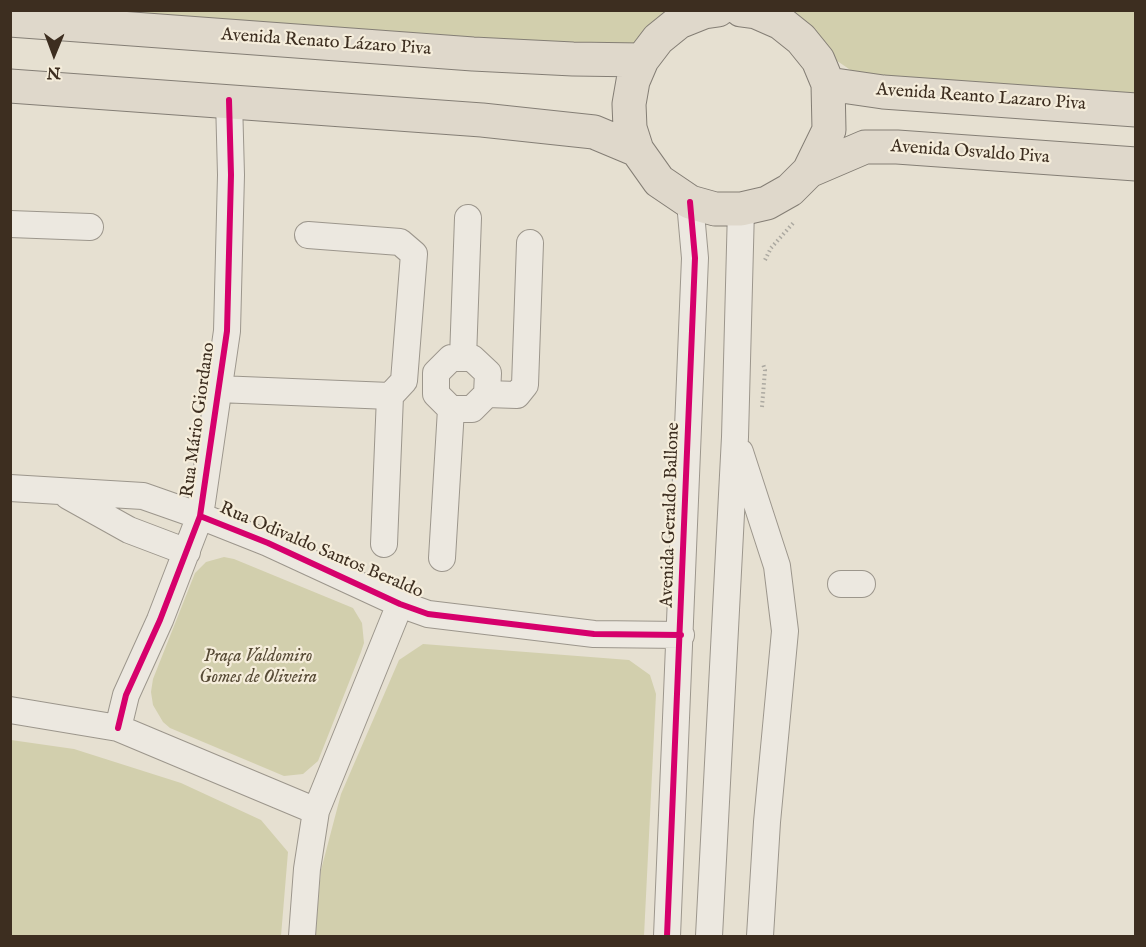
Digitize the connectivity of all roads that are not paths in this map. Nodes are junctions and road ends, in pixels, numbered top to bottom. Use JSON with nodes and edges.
{"nodes":[{"id":1,"x":718,"y":10,"type":"edge"},
{"id":2,"x":741,"y":10,"type":"edge"},
{"id":3,"x":10,"y":20,"type":"edge"},
{"id":4,"x":642,"y":60,"type":"junction"},
{"id":5,"x":828,"y":84,"type":"junction"},
{"id":6,"x":10,"y":86,"type":"edge"},
{"id":7,"x":229,"y":100,"type":"junction"},
{"id":8,"x":1136,"y":110,"type":"edge"},
{"id":9,"x":637,"y":150,"type":"junction"},
{"id":10,"x":1136,"y":164,"type":"edge"},
{"id":11,"x":809,"y":171,"type":"junction"},
{"id":12,"x":690,"y":202,"type":"junction"},
{"id":13,"x":741,"y":209,"type":"junction"},
{"id":14,"x":468,"y":218,"type":"dead end"},
{"id":15,"x":10,"y":224,"type":"edge"},
{"id":16,"x":90,"y":227,"type":"dead end"},
{"id":17,"x":308,"y":235,"type":"dead end"},
{"id":18,"x":530,"y":243,"type":"dead end"},
{"id":19,"x":463,"y":358,"type":"junction"},
{"id":20,"x":436,"y":383,"type":"junction"},
{"id":21,"x":218,"y":389,"type":"junction"},
{"id":22,"x":397,"y":389,"type":"junction"},
{"id":23,"x":487,"y":394,"type":"junction"},
{"id":24,"x":451,"y":409,"type":"junction"},
{"id":25,"x":735,"y":437,"type":"junction"},
{"id":26,"x":10,"y":488,"type":"edge"},
{"id":27,"x":64,"y":493,"type":"junction"},
{"id":28,"x":200,"y":516,"type":"junction"},
{"id":29,"x":384,"y":544,"type":"dead end"},
{"id":30,"x":187,"y":552,"type":"junction"},
{"id":31,"x":442,"y":558,"type":"dead end"},
{"id":32,"x":400,"y":604,"type":"junction"},
{"id":33,"x":681,"y":635,"type":"junction"},
{"id":34,"x":10,"y":710,"type":"edge"},
{"id":35,"x":118,"y":728,"type":"junction"},
{"id":36,"x":316,"y":811,"type":"junction"},
{"id":37,"x":302,"y":936,"type":"edge"},
{"id":38,"x":667,"y":936,"type":"edge"},
{"id":39,"x":709,"y":936,"type":"edge"},
{"id":40,"x":760,"y":936,"type":"edge"}],
"edges":[{"from":1,"to":4,"type":"main road"},
{"from":2,"to":5,"type":"main road"},
{"from":3,"to":4,"type":"main road","name":"Avenida Renato Lázaro Piva"},
{"from":4,"to":9,"type":"main road"},
{"from":5,"to":8,"type":"main road","name":"Avenida Reanto Lazaro Piva"},
{"from":5,"to":11,"type":"main road"},
{"from":6,"to":7,"type":"main road"},
{"from":7,"to":9,"type":"main road"},
{"from":7,"to":21,"type":"street","name":"Rua Mário Giordano"},
{"from":9,"to":12,"type":"main road"},
{"from":10,"to":11,"type":"main road","name":"Avenida Osvaldo Piva"},
{"from":11,"to":13,"type":"main road"},
{"from":12,"to":13,"type":"main road"},
{"from":12,"to":33,"type":"street","name":"Avenida Geraldo Ballone"},
{"from":13,"to":25,"type":"street"},
{"from":14,"to":19,"type":"street"},
{"from":15,"to":16,"type":"street"},
{"from":17,"to":22,"type":"street"},
{"from":18,"to":23,"type":"street"},
{"from":19,"to":20,"type":"street"},
{"from":19,"to":23,"type":"street"},
{"from":20,"to":22,"type":"street"},
{"from":20,"to":24,"type":"street"},
{"from":21,"to":22,"type":"street"},
{"from":21,"to":28,"type":"street","name":"Rua Mário Giordano"},
{"from":22,"to":29,"type":"street"},
{"from":23,"to":24,"type":"street"},
{"from":24,"to":31,"type":"street"},
{"from":25,"to":39,"type":"street"},
{"from":25,"to":40,"type":"street"},
{"from":26,"to":27,"type":"street","name":"Rua Odivaldo Santos Beraldo"},
{"from":27,"to":28,"type":"street","name":"Rua Odivaldo Santos Beraldo"},
{"from":27,"to":30,"type":"street"},
{"from":28,"to":30,"type":"street","name":"Rua Mário Giordano"},
{"from":28,"to":32,"type":"street","name":"Rua Odivaldo Santos Beraldo"},
{"from":30,"to":35,"type":"street","name":"Rua Mário Giordano"},
{"from":32,"to":33,"type":"street","name":"Rua Odivaldo Santos Beraldo"},
{"from":32,"to":36,"type":"street"},
{"from":33,"to":38,"type":"street","name":"Avenida Geraldo Ballone"},
{"from":34,"to":35,"type":"street"},
{"from":35,"to":36,"type":"street"},
{"from":36,"to":37,"type":"street"}]}
